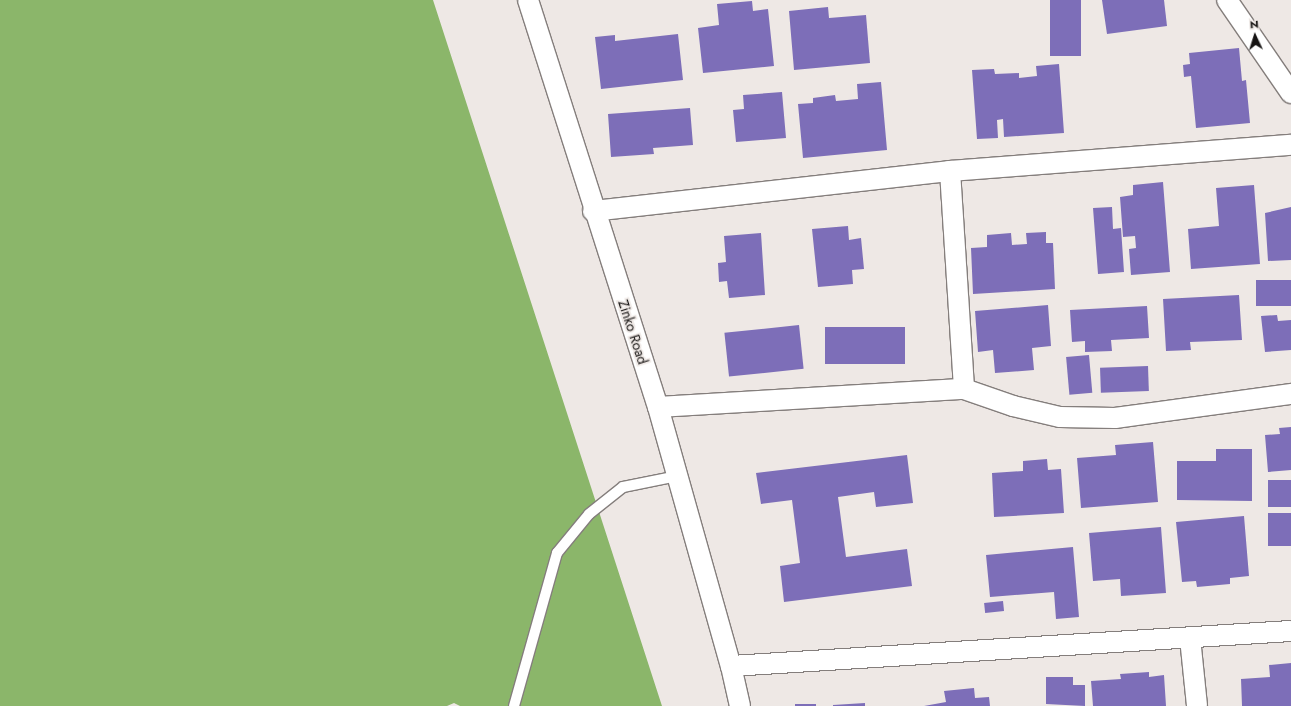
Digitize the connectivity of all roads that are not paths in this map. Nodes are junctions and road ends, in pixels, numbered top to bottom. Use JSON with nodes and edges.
{"nodes":[{"id":1,"x":528,"y":0,"type":"edge"},
{"id":2,"x":1227,"y":0,"type":"edge"},
{"id":3,"x":1291,"y":93,"type":"edge"},
{"id":4,"x":1291,"y":145,"type":"edge"},
{"id":5,"x":950,"y":171,"type":"junction"},
{"id":6,"x":594,"y":211,"type":"junction"},
{"id":7,"x":964,"y":389,"type":"junction"},
{"id":8,"x":1291,"y":394,"type":"edge"},
{"id":9,"x":658,"y":407,"type":"junction"},
{"id":10,"x":677,"y":476,"type":"junction"},
{"id":11,"x":1291,"y":631,"type":"edge"},
{"id":12,"x":1190,"y":638,"type":"junction"},
{"id":13,"x":731,"y":666,"type":"junction"},
{"id":14,"x":514,"y":706,"type":"edge"},
{"id":15,"x":740,"y":706,"type":"edge"},
{"id":16,"x":1196,"y":706,"type":"edge"}],
"edges":[{"from":1,"to":6,"type":"street","name":"Zinko Road"},
{"from":2,"to":3,"type":"street"},
{"from":4,"to":5,"type":"street"},
{"from":5,"to":6,"type":"street"},
{"from":5,"to":7,"type":"street"},
{"from":6,"to":9,"type":"street","name":"Zinko Road"},
{"from":7,"to":8,"type":"street"},
{"from":7,"to":9,"type":"street"},
{"from":9,"to":10,"type":"street","name":"Zinko Road"},
{"from":10,"to":13,"type":"street","name":"Zinko Road"},
{"from":10,"to":14,"type":"lane"},
{"from":11,"to":12,"type":"street"},
{"from":12,"to":13,"type":"street"},
{"from":12,"to":16,"type":"street"},
{"from":13,"to":15,"type":"street","name":"Zinko Road"}]}
